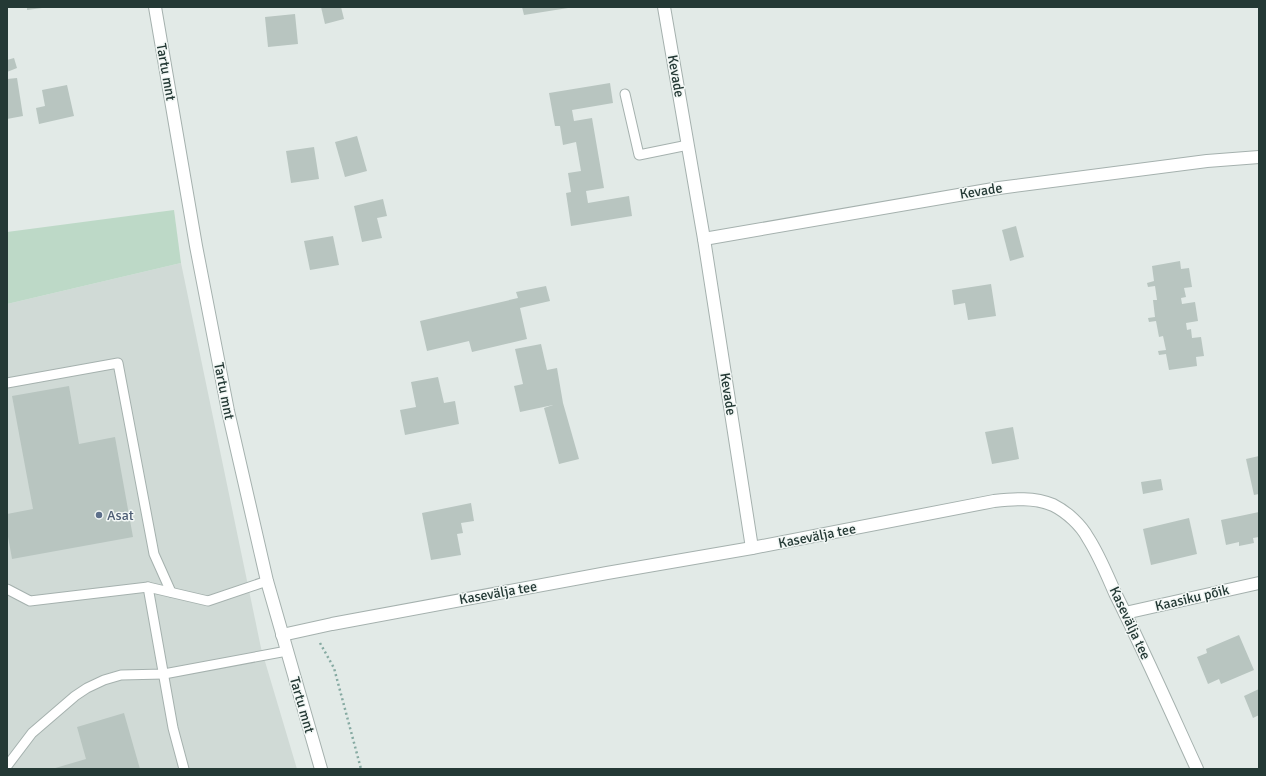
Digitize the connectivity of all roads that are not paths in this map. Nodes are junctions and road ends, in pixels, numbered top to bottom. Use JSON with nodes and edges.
{"nodes":[{"id":1,"x":155,"y":7,"type":"edge"},
{"id":2,"x":664,"y":7,"type":"edge"},
{"id":3,"x":625,"y":94,"type":"dead end"},
{"id":4,"x":688,"y":145,"type":"junction"},
{"id":5,"x":1259,"y":157,"type":"edge"},
{"id":6,"x":704,"y":239,"type":"junction"},
{"id":7,"x":7,"y":383,"type":"edge"},
{"id":8,"x":752,"y":548,"type":"junction"},
{"id":9,"x":267,"y":581,"type":"junction"},
{"id":10,"x":1259,"y":582,"type":"edge"},
{"id":11,"x":148,"y":587,"type":"junction"},
{"id":12,"x":7,"y":589,"type":"edge"},
{"id":13,"x":171,"y":592,"type":"junction"},
{"id":14,"x":1125,"y":613,"type":"junction"},
{"id":15,"x":282,"y":635,"type":"junction"},
{"id":16,"x":287,"y":651,"type":"junction"},
{"id":17,"x":164,"y":674,"type":"junction"},
{"id":18,"x":7,"y":766,"type":"edge"},
{"id":19,"x":184,"y":769,"type":"edge"},
{"id":20,"x":321,"y":769,"type":"edge"},
{"id":21,"x":1197,"y":769,"type":"edge"}],
"edges":[{"from":1,"to":9,"type":"street","name":"Tartu mnt"},
{"from":2,"to":4,"type":"street","name":"Kevade"},
{"from":3,"to":4,"type":"lane"},
{"from":4,"to":6,"type":"street","name":"Kevade"},
{"from":5,"to":6,"type":"street","name":"Kevade"},
{"from":6,"to":8,"type":"street","name":"Kevade"},
{"from":7,"to":13,"type":"lane"},
{"from":8,"to":14,"type":"street","name":"Kasevälja tee"},
{"from":8,"to":15,"type":"street","name":"Kasevälja tee"},
{"from":9,"to":13,"type":"lane"},
{"from":9,"to":15,"type":"street","name":"Tartu mnt"},
{"from":10,"to":14,"type":"street","name":"Kaasiku põik"},
{"from":11,"to":12,"type":"lane"},
{"from":11,"to":13,"type":"lane"},
{"from":11,"to":17,"type":"lane"},
{"from":14,"to":21,"type":"street","name":"Kasevälja tee"},
{"from":15,"to":16,"type":"street","name":"Tartu mnt"},
{"from":16,"to":17,"type":"lane"},
{"from":16,"to":20,"type":"street","name":"Tartu mnt"},
{"from":17,"to":18,"type":"lane"},
{"from":17,"to":19,"type":"lane"}]}
